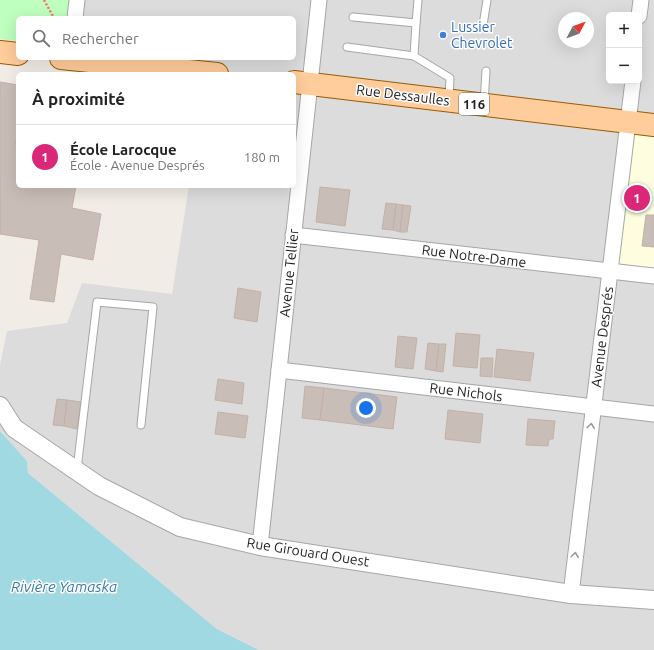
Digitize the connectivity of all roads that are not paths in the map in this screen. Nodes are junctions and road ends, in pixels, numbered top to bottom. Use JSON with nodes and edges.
{"nodes":[{"id":1,"x":77,"y":0,"type":"edge"},
{"id":2,"x":319,"y":0,"type":"edge"},
{"id":3,"x":418,"y":0,"type":"edge"},
{"id":4,"x":486,"y":0,"type":"edge"},
{"id":5,"x":641,"y":0,"type":"edge"},
{"id":6,"x":640,"y":12,"type":"edge"},
{"id":7,"x":75,"y":16,"type":"edge"},
{"id":8,"x":353,"y":17,"type":"dead end"},
{"id":9,"x":416,"y":23,"type":"junction"},
{"id":10,"x":483,"y":25,"type":"dead end"},
{"id":11,"x":347,"y":47,"type":"dead end"},
{"id":12,"x":0,"y":52,"type":"edge"},
{"id":13,"x":16,"y":54,"type":"edge"},
{"id":14,"x":414,"y":56,"type":"junction"},
{"id":15,"x":87,"y":60,"type":"edge"},
{"id":16,"x":486,"y":71,"type":"dead end"},
{"id":17,"x":198,"y":72,"type":"edge"},
{"id":18,"x":302,"y":83,"type":"edge"},
{"id":19,"x":633,"y":84,"type":"edge"},
{"id":20,"x":448,"y":100,"type":"junction"},
{"id":21,"x":484,"y":105,"type":"junction"},
{"id":22,"x":629,"y":123,"type":"junction"},
{"id":23,"x":654,"y":125,"type":"edge"},
{"id":24,"x":294,"y":235,"type":"junction"},
{"id":25,"x":610,"y":271,"type":"junction"},
{"id":26,"x":654,"y":276,"type":"edge"},
{"id":27,"x":279,"y":370,"type":"junction"},
{"id":28,"x":0,"y":406,"type":"edge"},
{"id":29,"x":593,"y":407,"type":"junction"},
{"id":30,"x":654,"y":414,"type":"edge"},
{"id":31,"x":142,"y":425,"type":"dead end"},
{"id":32,"x":77,"y":470,"type":"junction"},
{"id":33,"x":260,"y":546,"type":"junction"},
{"id":34,"x":571,"y":594,"type":"junction"},
{"id":35,"x":654,"y":600,"type":"edge"}],
"edges":[{"from":1,"to":7,"type":"street"},
{"from":2,"to":18,"type":"street","name":"Avenue Tellier"},
{"from":3,"to":9,"type":"lane"},
{"from":4,"to":10,"type":"lane"},
{"from":5,"to":6,"type":"street"},
{"from":8,"to":9,"type":"lane"},
{"from":9,"to":14,"type":"lane"},
{"from":11,"to":14,"type":"lane"},
{"from":12,"to":13,"type":"main road"},
{"from":14,"to":20,"type":"lane"},
{"from":15,"to":17,"type":"main road"},
{"from":16,"to":21,"type":"lane"},
{"from":18,"to":20,"type":"main road","name":"Rue Dessaulles","number":"116"},
{"from":18,"to":24,"type":"street","name":"Avenue Tellier"},
{"from":19,"to":22,"type":"street","name":"Avenue Després"},
{"from":20,"to":21,"type":"main road","name":"Rue Dessaulles","number":"116"},
{"from":21,"to":22,"type":"main road","name":"Rue Dessaulles","number":"116"},
{"from":22,"to":23,"type":"main road","name":"Rue Dessaulles","number":"116"},
{"from":22,"to":25,"type":"street","name":"Avenue Després"},
{"from":24,"to":25,"type":"street","name":"Rue Notre-Dame"},
{"from":24,"to":27,"type":"street","name":"Avenue Tellier"},
{"from":25,"to":26,"type":"street","name":"Rue Notre-Dame"},
{"from":25,"to":29,"type":"street","name":"Avenue Després"},
{"from":27,"to":29,"type":"street","name":"Rue Nichols"},
{"from":27,"to":33,"type":"street","name":"Avenue Tellier"},
{"from":28,"to":32,"type":"street","name":"Rue Girouard Ouest"},
{"from":29,"to":30,"type":"street","name":"Rue Nichols"},
{"from":34,"to":29,"type":"street","name":"Avenue Després","one_way":true},
{"from":31,"to":32,"type":"lane"},
{"from":32,"to":33,"type":"street","name":"Rue Girouard Ouest"},
{"from":33,"to":34,"type":"street","name":"Rue Girouard Ouest"},
{"from":34,"to":35,"type":"street","name":"Rue Girouard Ouest"}]}
